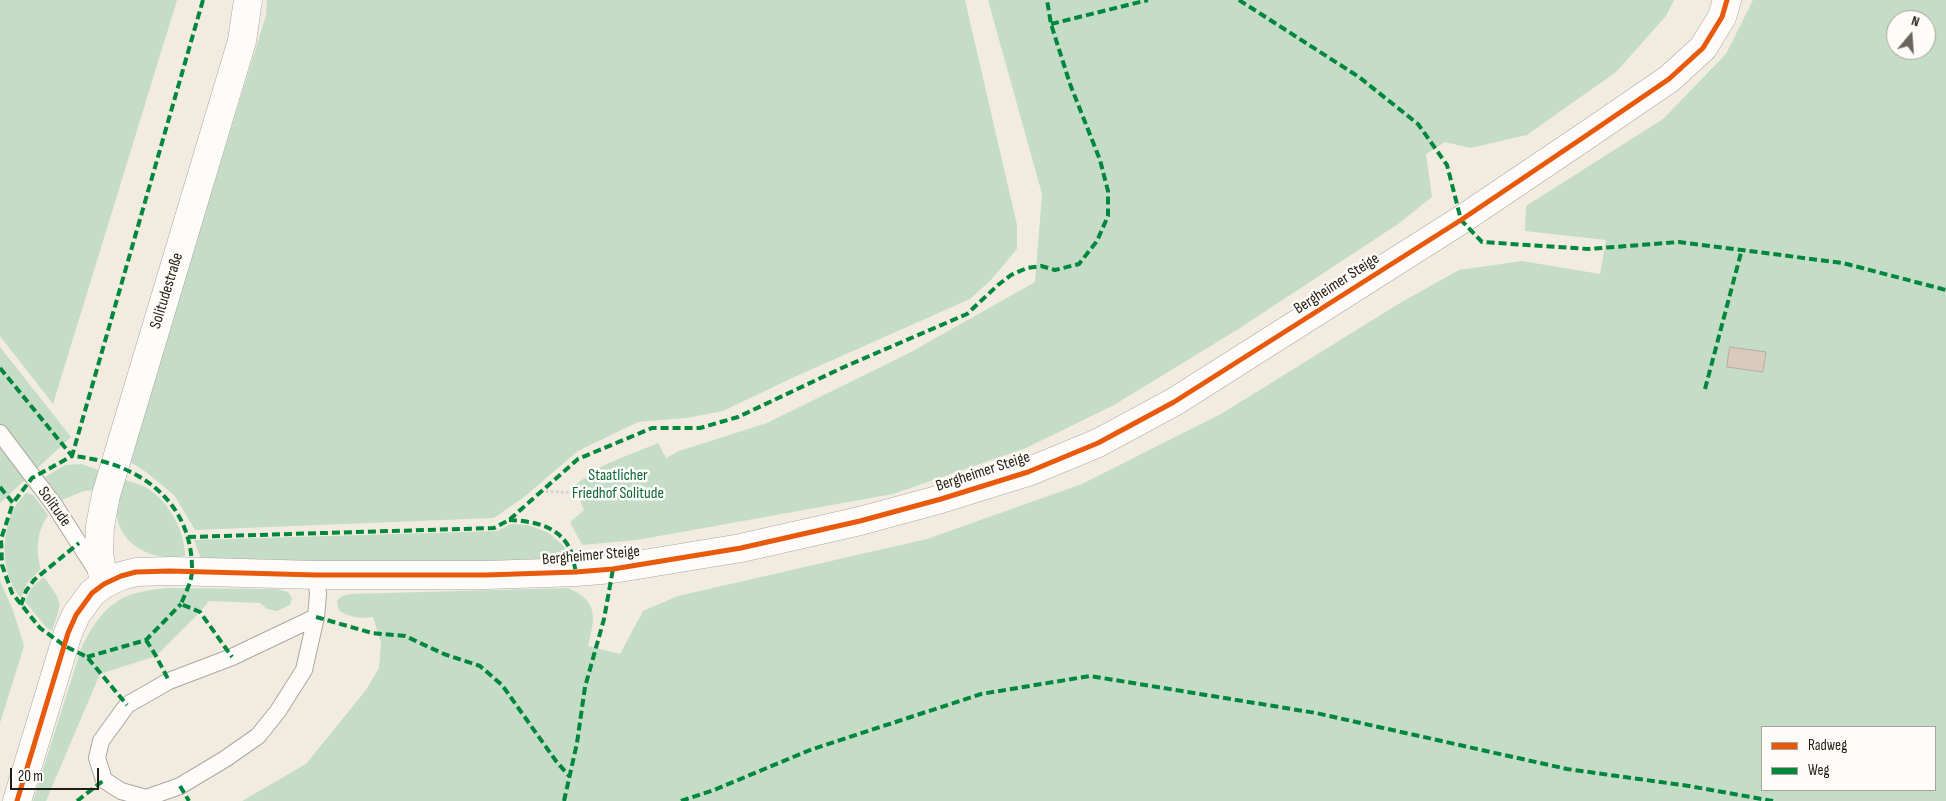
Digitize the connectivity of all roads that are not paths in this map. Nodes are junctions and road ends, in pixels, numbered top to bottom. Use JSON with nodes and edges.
{"nodes":[{"id":1,"x":248,"y":0,"type":"edge"},
{"id":2,"x":1727,"y":0,"type":"edge"},
{"id":3,"x":0,"y":433,"type":"edge"},
{"id":4,"x":316,"y":575,"type":"junction"},
{"id":5,"x":104,"y":584,"type":"junction"},
{"id":6,"x":316,"y":617,"type":"junction"},
{"id":7,"x":17,"y":801,"type":"edge"}],
"edges":[{"from":1,"to":5,"type":"street","name":"Solitudestraße"},
{"from":2,"to":4,"type":"street","name":"Bergheimer Steige"},
{"from":3,"to":5,"type":"lane","name":"Solitude"},
{"from":4,"to":5,"type":"street","name":"Bergheimer Steige"},
{"from":4,"to":6,"type":"lane"},
{"from":5,"to":7,"type":"street"},
{"from":6,"to":6,"type":"lane"}]}
